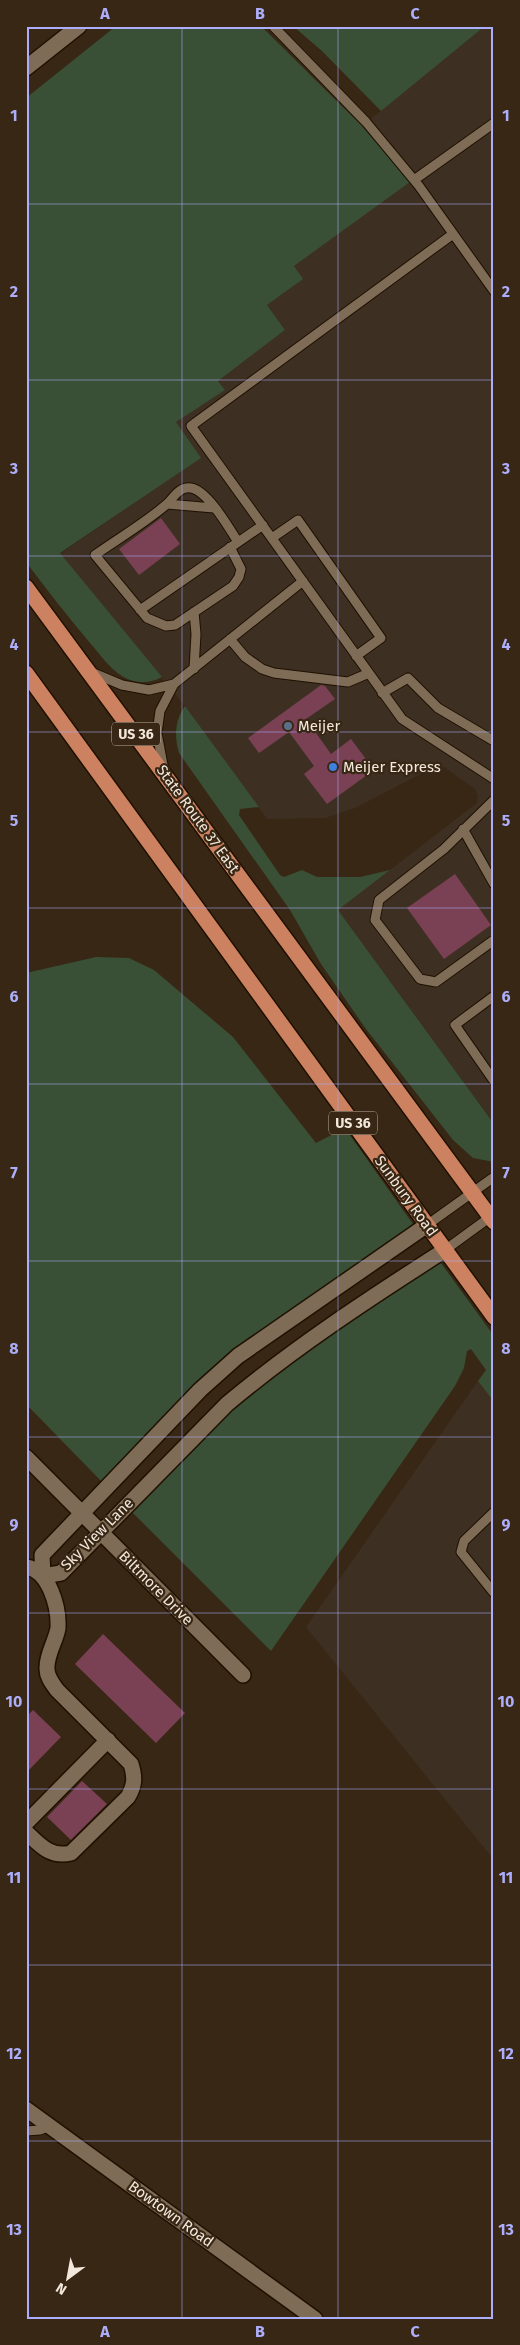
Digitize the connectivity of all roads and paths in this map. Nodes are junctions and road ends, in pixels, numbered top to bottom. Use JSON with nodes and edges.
{"nodes":[{"id":1,"x":78,"y":26,"type":"edge"},
{"id":2,"x":273,"y":26,"type":"edge"},
{"id":3,"x":26,"y":68,"type":"edge"},
{"id":4,"x":494,"y":123,"type":"edge"},
{"id":5,"x":414,"y":180,"type":"junction"},
{"id":6,"x":453,"y":234,"type":"junction"},
{"id":7,"x":494,"y":291,"type":"edge"},
{"id":8,"x":167,"y":504,"type":"junction"},
{"id":9,"x":214,"y":508,"type":"junction"},
{"id":10,"x":263,"y":525,"type":"junction"},
{"id":11,"x":272,"y":538,"type":"junction"},
{"id":12,"x":234,"y":545,"type":"junction"},
{"id":13,"x":303,"y":582,"type":"junction"},
{"id":14,"x":26,"y":587,"type":"edge"},
{"id":15,"x":140,"y":610,"type":"junction"},
{"id":16,"x":194,"y":612,"type":"junction"},
{"id":17,"x":230,"y":639,"type":"junction"},
{"id":18,"x":356,"y":656,"type":"junction"},
{"id":19,"x":194,"y":669,"type":"junction"},
{"id":20,"x":89,"y":671,"type":"junction"},
{"id":21,"x":26,"y":673,"type":"edge"},
{"id":22,"x":369,"y":673,"type":"junction"},
{"id":23,"x":174,"y":684,"type":"junction"},
{"id":24,"x":382,"y":693,"type":"junction"},
{"id":25,"x":494,"y":741,"type":"edge"},
{"id":26,"x":164,"y":773,"type":"junction"},
{"id":27,"x":494,"y":779,"type":"edge"},
{"id":28,"x":494,"y":800,"type":"edge"},
{"id":29,"x":463,"y":829,"type":"junction"},
{"id":30,"x":494,"y":884,"type":"edge"},
{"id":31,"x":494,"y":940,"type":"edge"},
{"id":32,"x":494,"y":996,"type":"edge"},
{"id":33,"x":494,"y":1080,"type":"edge"},
{"id":34,"x":494,"y":1177,"type":"edge"},
{"id":35,"x":472,"y":1193,"type":"junction"},
{"id":36,"x":493,"y":1218,"type":"edge"},
{"id":37,"x":427,"y":1225,"type":"junction"},
{"id":38,"x":445,"y":1250,"type":"junction"},
{"id":39,"x":494,"y":1317,"type":"edge"},
{"id":40,"x":26,"y":1457,"type":"edge"},
{"id":41,"x":494,"y":1512,"type":"edge"},
{"id":42,"x":82,"y":1514,"type":"junction"},
{"id":43,"x":101,"y":1532,"type":"junction"},
{"id":44,"x":26,"y":1567,"type":"edge"},
{"id":45,"x":43,"y":1576,"type":"junction"},
{"id":46,"x":494,"y":1593,"type":"edge"},
{"id":47,"x":243,"y":1675,"type":"dead end"},
{"id":48,"x":108,"y":1740,"type":"junction"},
{"id":49,"x":26,"y":1823,"type":"edge"},
{"id":50,"x":26,"y":1832,"type":"edge"},
{"id":51,"x":26,"y":2109,"type":"edge"},
{"id":52,"x":50,"y":2126,"type":"junction"},
{"id":53,"x":26,"y":2131,"type":"edge"},
{"id":54,"x":315,"y":2319,"type":"edge"}],
"edges":[{"from":1,"to":3,"type":"street"},
{"from":2,"to":5,"type":"lane"},
{"from":4,"to":5,"type":"lane"},
{"from":5,"to":6,"type":"lane"},
{"from":6,"to":7,"type":"lane"},
{"from":6,"to":10,"type":"lane"},
{"from":8,"to":9,"type":"lane"},
{"from":8,"to":9,"type":"lane"},
{"from":8,"to":15,"type":"lane"},
{"from":9,"to":12,"type":"lane"},
{"from":10,"to":11,"type":"lane"},
{"from":10,"to":12,"type":"lane"},
{"from":11,"to":13,"type":"lane"},
{"from":11,"to":18,"type":"lane"},
{"from":12,"to":15,"type":"lane"},
{"from":12,"to":16,"type":"lane"},
{"from":13,"to":17,"type":"lane"},
{"from":13,"to":18,"type":"lane"},
{"from":14,"to":20,"type":"highway","name":"State Route 37 East","number":"US 36"},
{"from":15,"to":16,"type":"lane"},
{"from":16,"to":19,"type":"lane"},
{"from":17,"to":19,"type":"lane"},
{"from":17,"to":22,"type":"lane"},
{"from":18,"to":22,"type":"lane"},
{"from":19,"to":23,"type":"lane"},
{"from":20,"to":23,"type":"lane"},
{"from":20,"to":26,"type":"highway","name":"State Route 37 East","number":"US 36"},
{"from":21,"to":37,"type":"highway","name":"Sunbury Road","number":"US 36"},
{"from":22,"to":24,"type":"lane"},
{"from":23,"to":26,"type":"lane"},
{"from":24,"to":25,"type":"lane"},
{"from":24,"to":27,"type":"lane"},
{"from":26,"to":35,"type":"highway","name":"State Route 37 East","number":"US 36"},
{"from":28,"to":29,"type":"lane"},
{"from":29,"to":30,"type":"lane"},
{"from":29,"to":31,"type":"lane"},
{"from":32,"to":33,"type":"lane"},
{"from":34,"to":35,"type":"lane"},
{"from":35,"to":36,"type":"highway","number":"US 36"},
{"from":35,"to":37,"type":"lane"},
{"from":36,"to":38,"type":"lane"},
{"from":37,"to":38,"type":"highway","name":"Sunbury Road","number":"US 36"},
{"from":37,"to":42,"type":"street","name":"Sky View Lane"},
{"from":38,"to":39,"type":"highway","name":"Sunbury Road","number":"US 36"},
{"from":38,"to":43,"type":"street","name":"Sky View Lane"},
{"from":40,"to":42,"type":"street","name":"Biltmore Drive"},
{"from":41,"to":46,"type":"lane"},
{"from":42,"to":43,"type":"street","name":"Biltmore Drive"},
{"from":42,"to":45,"type":"street","name":"Sky View Lane"},
{"from":43,"to":45,"type":"street","name":"Sky View Lane"},
{"from":43,"to":47,"type":"street","name":"Biltmore Drive"},
{"from":44,"to":45,"type":"street"},
{"from":45,"to":48,"type":"street"},
{"from":48,"to":49,"type":"street"},
{"from":48,"to":50,"type":"street"},
{"from":51,"to":52,"type":"street","name":"Bowtown Road"},
{"from":52,"to":53,"type":"lane"},
{"from":52,"to":54,"type":"street","name":"Bowtown Road"}]}
